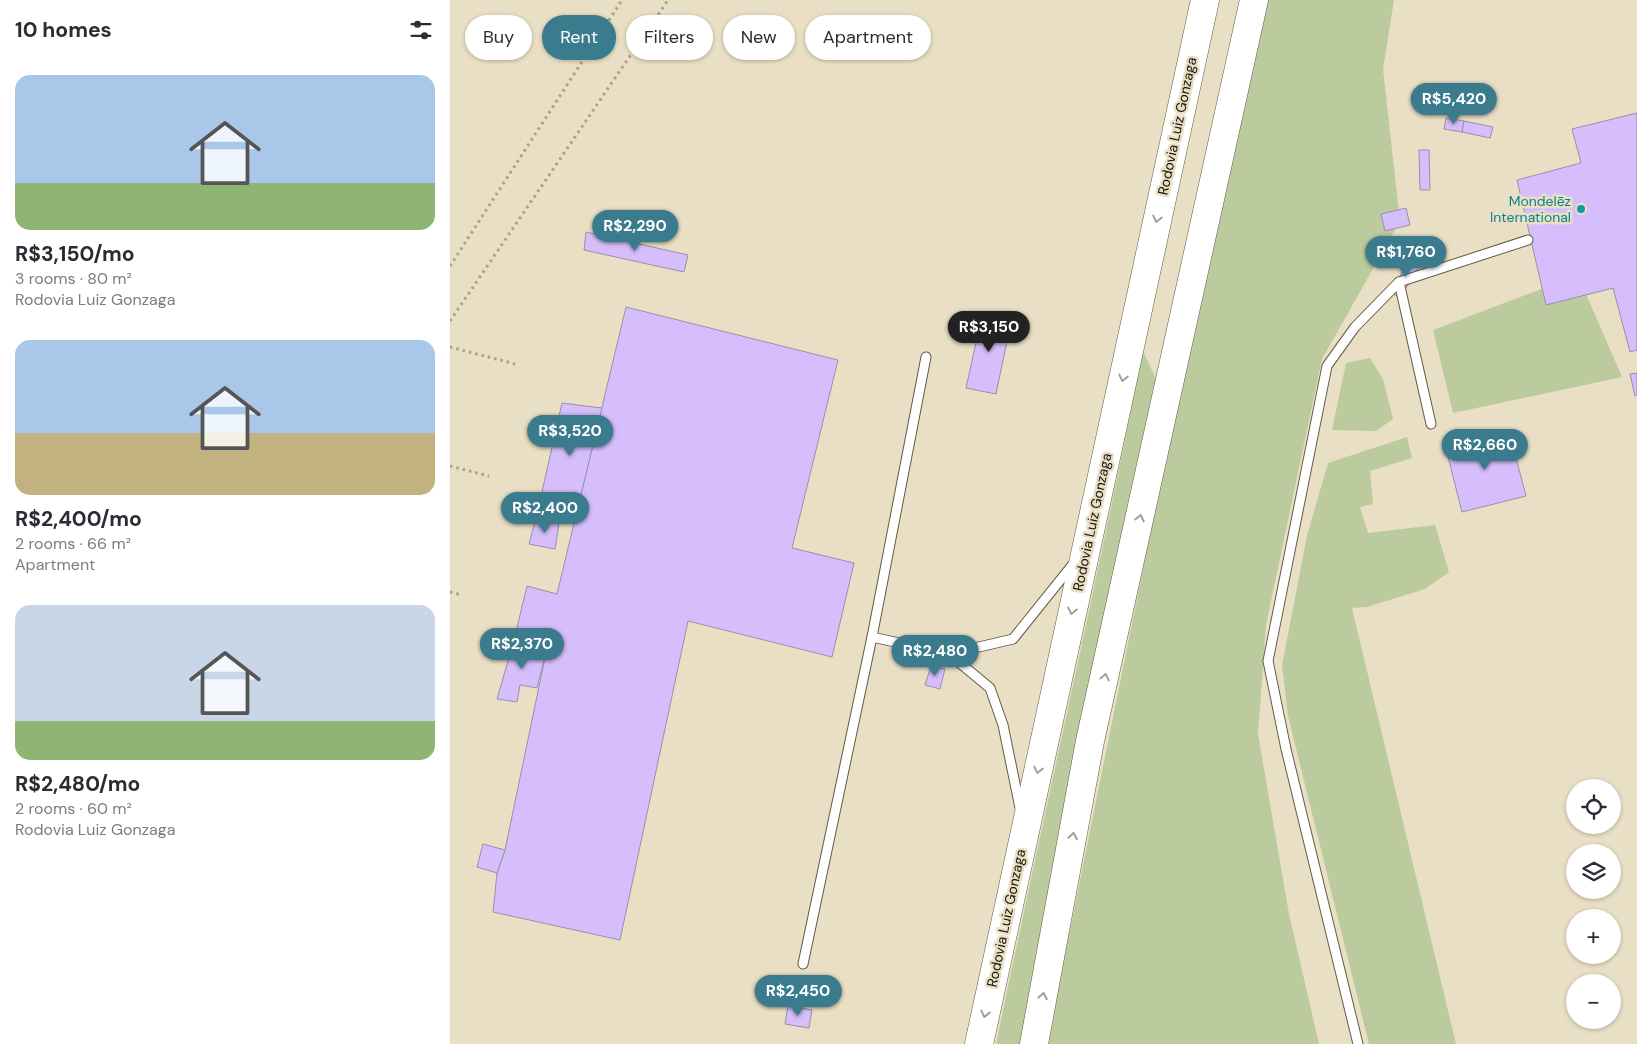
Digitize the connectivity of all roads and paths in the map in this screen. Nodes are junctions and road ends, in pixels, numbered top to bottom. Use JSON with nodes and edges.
{"nodes":[{"id":1,"x":622,"y":0,"type":"edge"},
{"id":2,"x":668,"y":0,"type":"edge"},
{"id":3,"x":1205,"y":0,"type":"edge"},
{"id":4,"x":1254,"y":0,"type":"edge"},
{"id":5,"x":1528,"y":240,"type":"dead end"},
{"id":6,"x":450,"y":266,"type":"edge"},
{"id":7,"x":1399,"y":282,"type":"junction"},
{"id":8,"x":450,"y":321,"type":"edge"},
{"id":9,"x":450,"y":347,"type":"edge"},
{"id":10,"x":926,"y":358,"type":"dead end"},
{"id":11,"x":515,"y":364,"type":"dead end"},
{"id":12,"x":1431,"y":424,"type":"dead end"},
{"id":13,"x":450,"y":466,"type":"edge"},
{"id":14,"x":489,"y":476,"type":"dead end"},
{"id":15,"x":1086,"y":546,"type":"junction"},
{"id":16,"x":450,"y":592,"type":"edge"},
{"id":17,"x":462,"y":595,"type":"dead end"},
{"id":18,"x":872,"y":637,"type":"junction"},
{"id":19,"x":948,"y":654,"type":"junction"},
{"id":20,"x":1025,"y":830,"type":"junction"},
{"id":21,"x":803,"y":964,"type":"dead end"},
{"id":22,"x":979,"y":1044,"type":"edge"},
{"id":23,"x":1034,"y":1044,"type":"edge"},
{"id":24,"x":1358,"y":1044,"type":"edge"}],
"edges":[{"from":1,"to":6,"type":"path"},
{"from":2,"to":8,"type":"path"},
{"from":3,"to":15,"type":"highway","name":"Rodovia Luiz Gonzaga","one_way":true},
{"from":23,"to":4,"type":"highway","one_way":true},
{"from":5,"to":7,"type":"lane"},
{"from":7,"to":12,"type":"lane"},
{"from":7,"to":24,"type":"lane"},
{"from":9,"to":11,"type":"path"},
{"from":10,"to":18,"type":"lane"},
{"from":13,"to":14,"type":"path"},
{"from":15,"to":19,"type":"lane"},
{"from":15,"to":20,"type":"highway","name":"Rodovia Luiz Gonzaga","one_way":true},
{"from":16,"to":17,"type":"path"},
{"from":18,"to":19,"type":"lane"},
{"from":18,"to":21,"type":"lane"},
{"from":19,"to":20,"type":"lane"},
{"from":20,"to":22,"type":"highway","name":"Rodovia Luiz Gonzaga","one_way":true}]}
